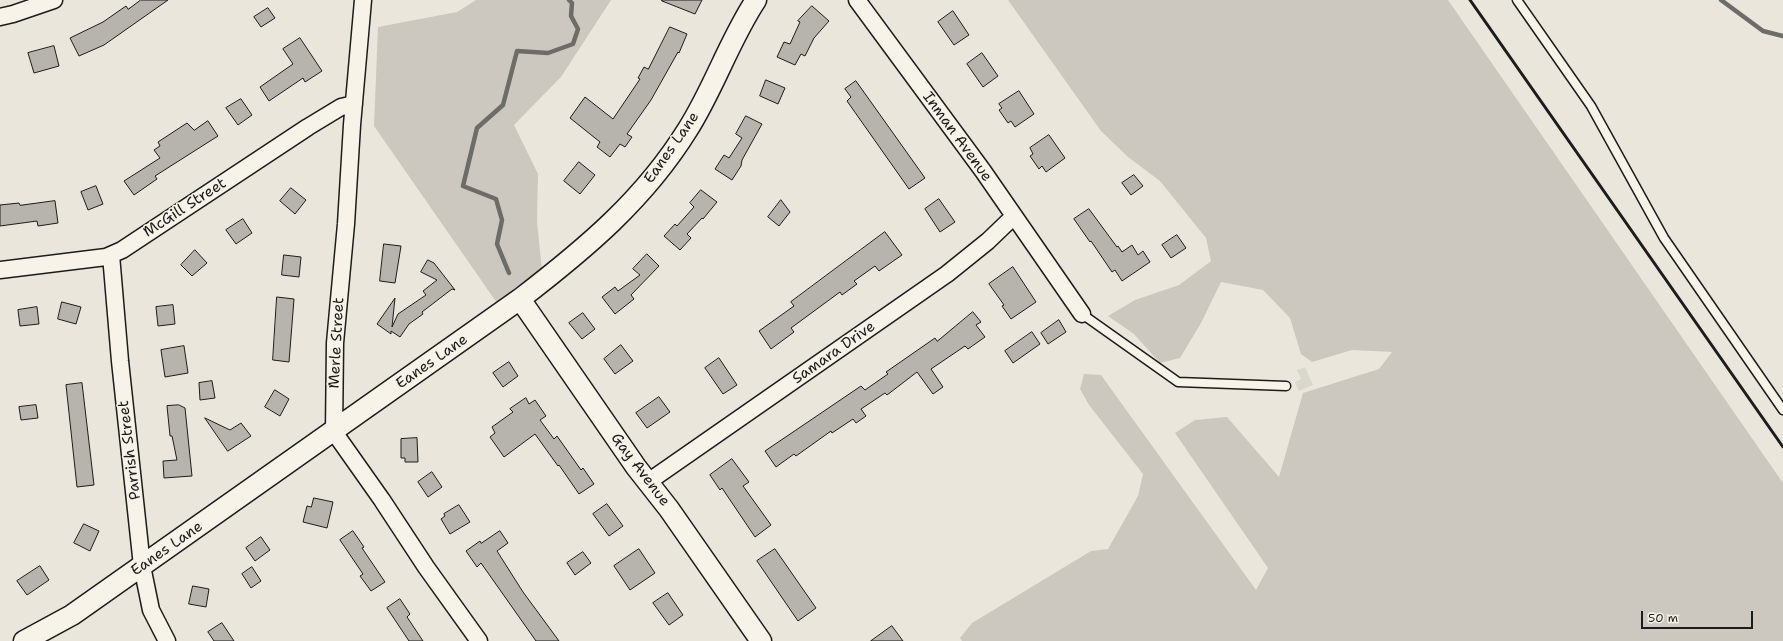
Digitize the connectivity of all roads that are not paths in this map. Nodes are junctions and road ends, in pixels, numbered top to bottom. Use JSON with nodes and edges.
{"nodes":[{"id":1,"x":54,"y":0,"type":"edge"},
{"id":2,"x":363,"y":0,"type":"edge"},
{"id":3,"x":756,"y":0,"type":"edge"},
{"id":4,"x":857,"y":0,"type":"edge"},
{"id":5,"x":1517,"y":0,"type":"edge"},
{"id":6,"x":0,"y":17,"type":"edge"},
{"id":7,"x":354,"y":104,"type":"junction"},
{"id":8,"x":1014,"y":216,"type":"junction"},
{"id":9,"x":111,"y":255,"type":"junction"},
{"id":10,"x":0,"y":270,"type":"edge"},
{"id":11,"x":520,"y":299,"type":"junction"},
{"id":12,"x":1082,"y":314,"type":"joint"},
{"id":13,"x":1286,"y":386,"type":"dead end"},
{"id":14,"x":1783,"y":410,"type":"edge"},
{"id":15,"x":334,"y":432,"type":"junction"},
{"id":16,"x":648,"y":482,"type":"junction"},
{"id":17,"x":142,"y":566,"type":"junction"},
{"id":18,"x":24,"y":641,"type":"edge"},
{"id":19,"x":167,"y":641,"type":"edge"},
{"id":20,"x":479,"y":641,"type":"edge"},
{"id":21,"x":761,"y":641,"type":"edge"}],
"edges":[{"from":1,"to":6,"type":"street"},
{"from":2,"to":7,"type":"street","name":"Merle Street"},
{"from":3,"to":11,"type":"street","name":"Eanes Lane"},
{"from":4,"to":8,"type":"street","name":"Inman Avenue"},
{"from":5,"to":14,"type":"lane"},
{"from":7,"to":9,"type":"street","name":"McGill Street"},
{"from":7,"to":15,"type":"street","name":"Merle Street"},
{"from":8,"to":12,"type":"street","name":"Inman Avenue"},
{"from":8,"to":16,"type":"street","name":"Samara Drive"},
{"from":9,"to":10,"type":"street","name":"McGill Street"},
{"from":9,"to":17,"type":"street","name":"Parrish Street"},
{"from":11,"to":15,"type":"street","name":"Eanes Lane"},
{"from":11,"to":16,"type":"street","name":"Gay Avenue"},
{"from":12,"to":13,"type":"lane"},
{"from":15,"to":17,"type":"street","name":"Eanes Lane"},
{"from":15,"to":20,"type":"street"},
{"from":16,"to":21,"type":"street","name":"Gay Avenue"},
{"from":17,"to":18,"type":"street","name":"Eanes Lane"},
{"from":17,"to":19,"type":"street","name":"Parrish Street"}]}
